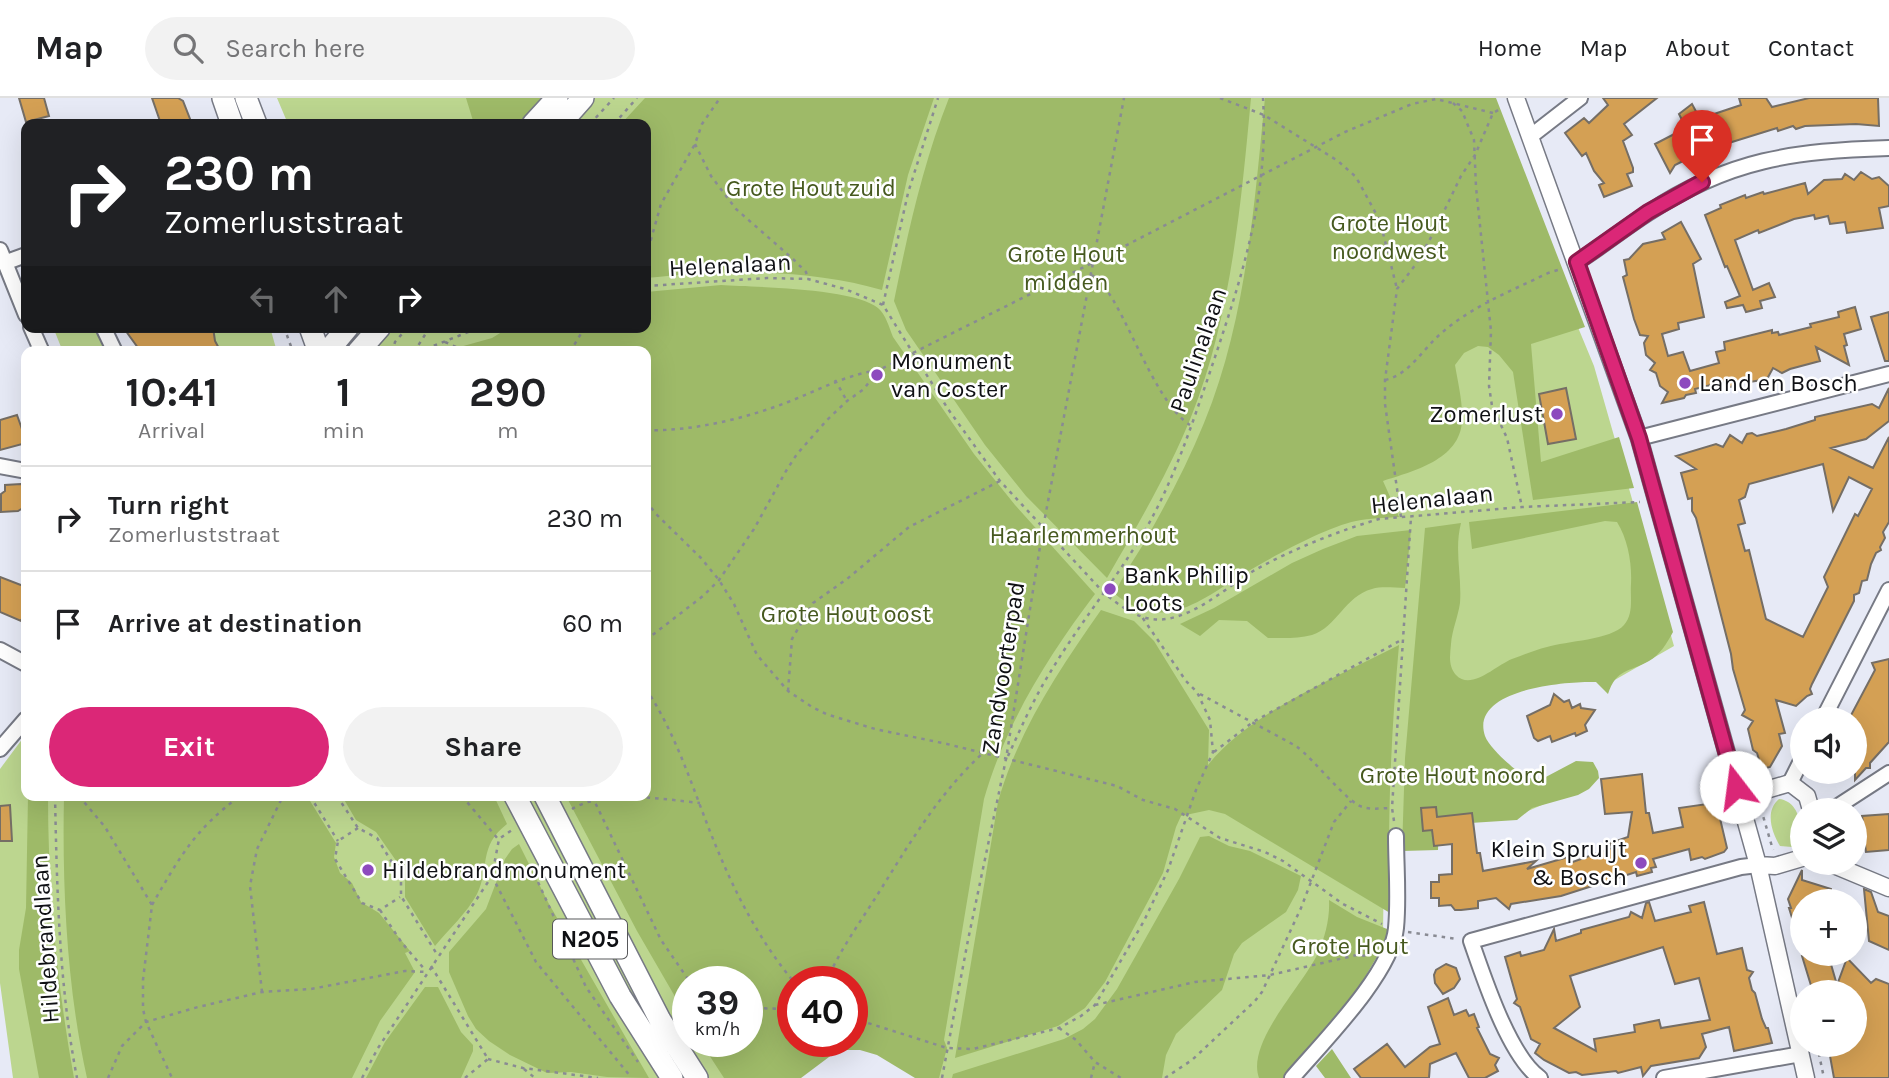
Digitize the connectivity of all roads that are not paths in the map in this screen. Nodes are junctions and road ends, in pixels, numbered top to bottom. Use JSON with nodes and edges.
{"nodes":[{"id":1,"x":223,"y":98,"type":"edge"},
{"id":2,"x":246,"y":98,"type":"edge"},
{"id":3,"x":557,"y":98,"type":"edge"},
{"id":4,"x":583,"y":98,"type":"edge"},
{"id":5,"x":1580,"y":98,"type":"edge"},
{"id":6,"x":1510,"y":103,"type":"edge"},
{"id":7,"x":230,"y":119,"type":"edge"},
{"id":8,"x":254,"y":119,"type":"edge"},
{"id":9,"x":538,"y":119,"type":"edge"},
{"id":10,"x":564,"y":119,"type":"edge"},
{"id":11,"x":1531,"y":136,"type":"junction"},
{"id":12,"x":1889,"y":148,"type":"edge"},
{"id":13,"x":21,"y":255,"type":"edge"},
{"id":14,"x":2,"y":257,"type":"edge"},
{"id":15,"x":1572,"y":265,"type":"junction"},
{"id":16,"x":21,"y":303,"type":"edge"},
{"id":17,"x":1889,"y":374,"type":"edge"},
{"id":18,"x":1639,"y":438,"type":"junction"},
{"id":19,"x":0,"y":466,"type":"edge"},
{"id":20,"x":21,"y":470,"type":"edge"},
{"id":21,"x":1889,"y":590,"type":"edge"},
{"id":22,"x":0,"y":650,"type":"edge"},
{"id":23,"x":21,"y":661,"type":"edge"},
{"id":24,"x":1829,"y":707,"type":"edge"},
{"id":25,"x":21,"y":725,"type":"edge"},
{"id":26,"x":0,"y":749,"type":"edge"},
{"id":27,"x":1889,"y":773,"type":"edge"},
{"id":28,"x":1790,"y":783,"type":"edge"},
{"id":29,"x":1791,"y":784,"type":"edge"},
{"id":30,"x":1739,"y":798,"type":"junction"},
{"id":31,"x":1808,"y":798,"type":"edge"},
{"id":32,"x":1850,"y":798,"type":"edge"},
{"id":33,"x":517,"y":801,"type":"edge"},
{"id":34,"x":548,"y":801,"type":"edge"},
{"id":35,"x":1396,"y":836,"type":"road end"},
{"id":36,"x":1790,"y":862,"type":"edge"},
{"id":37,"x":1758,"y":865,"type":"junction"},
{"id":38,"x":1858,"y":875,"type":"edge"},
{"id":39,"x":1889,"y":888,"type":"edge"},
{"id":40,"x":1790,"y":1006,"type":"edge"},
{"id":41,"x":1790,"y":1056,"type":"edge"},
{"id":42,"x":1802,"y":1057,"type":"edge"},
{"id":43,"x":672,"y":1078,"type":"edge"},
{"id":44,"x":697,"y":1078,"type":"edge"},
{"id":45,"x":1292,"y":1078,"type":"edge"},
{"id":46,"x":1541,"y":1078,"type":"edge"},
{"id":47,"x":1664,"y":1078,"type":"edge"},
{"id":48,"x":1806,"y":1078,"type":"edge"}],
"edges":[{"from":1,"to":7,"type":"main road"},
{"from":2,"to":8,"type":"main road"},
{"from":3,"to":9,"type":"main road"},
{"from":4,"to":10,"type":"main road"},
{"from":5,"to":11,"type":"street"},
{"from":6,"to":11,"type":"street"},
{"from":11,"to":15,"type":"street"},
{"from":12,"to":15,"type":"street"},
{"from":13,"to":14,"type":"street"},
{"from":14,"to":16,"type":"street"},
{"from":15,"to":18,"type":"street"},
{"from":17,"to":18,"type":"street"},
{"from":18,"to":30,"type":"street"},
{"from":19,"to":20,"type":"street"},
{"from":21,"to":24,"type":"street"},
{"from":22,"to":23,"type":"street"},
{"from":25,"to":26,"type":"street"},
{"from":27,"to":32,"type":"street"},
{"from":28,"to":30,"type":"street"},
{"from":29,"to":31,"type":"street"},
{"from":30,"to":37,"type":"street"},
{"from":33,"to":43,"type":"main road","number":"N205"},
{"from":34,"to":44,"type":"main road","number":"N205"},
{"from":35,"to":45,"type":"street"},
{"from":36,"to":37,"type":"street"},
{"from":37,"to":40,"type":"street"},
{"from":37,"to":46,"type":"street"},
{"from":38,"to":39,"type":"street"},
{"from":41,"to":47,"type":"street"},
{"from":42,"to":48,"type":"street"}]}
